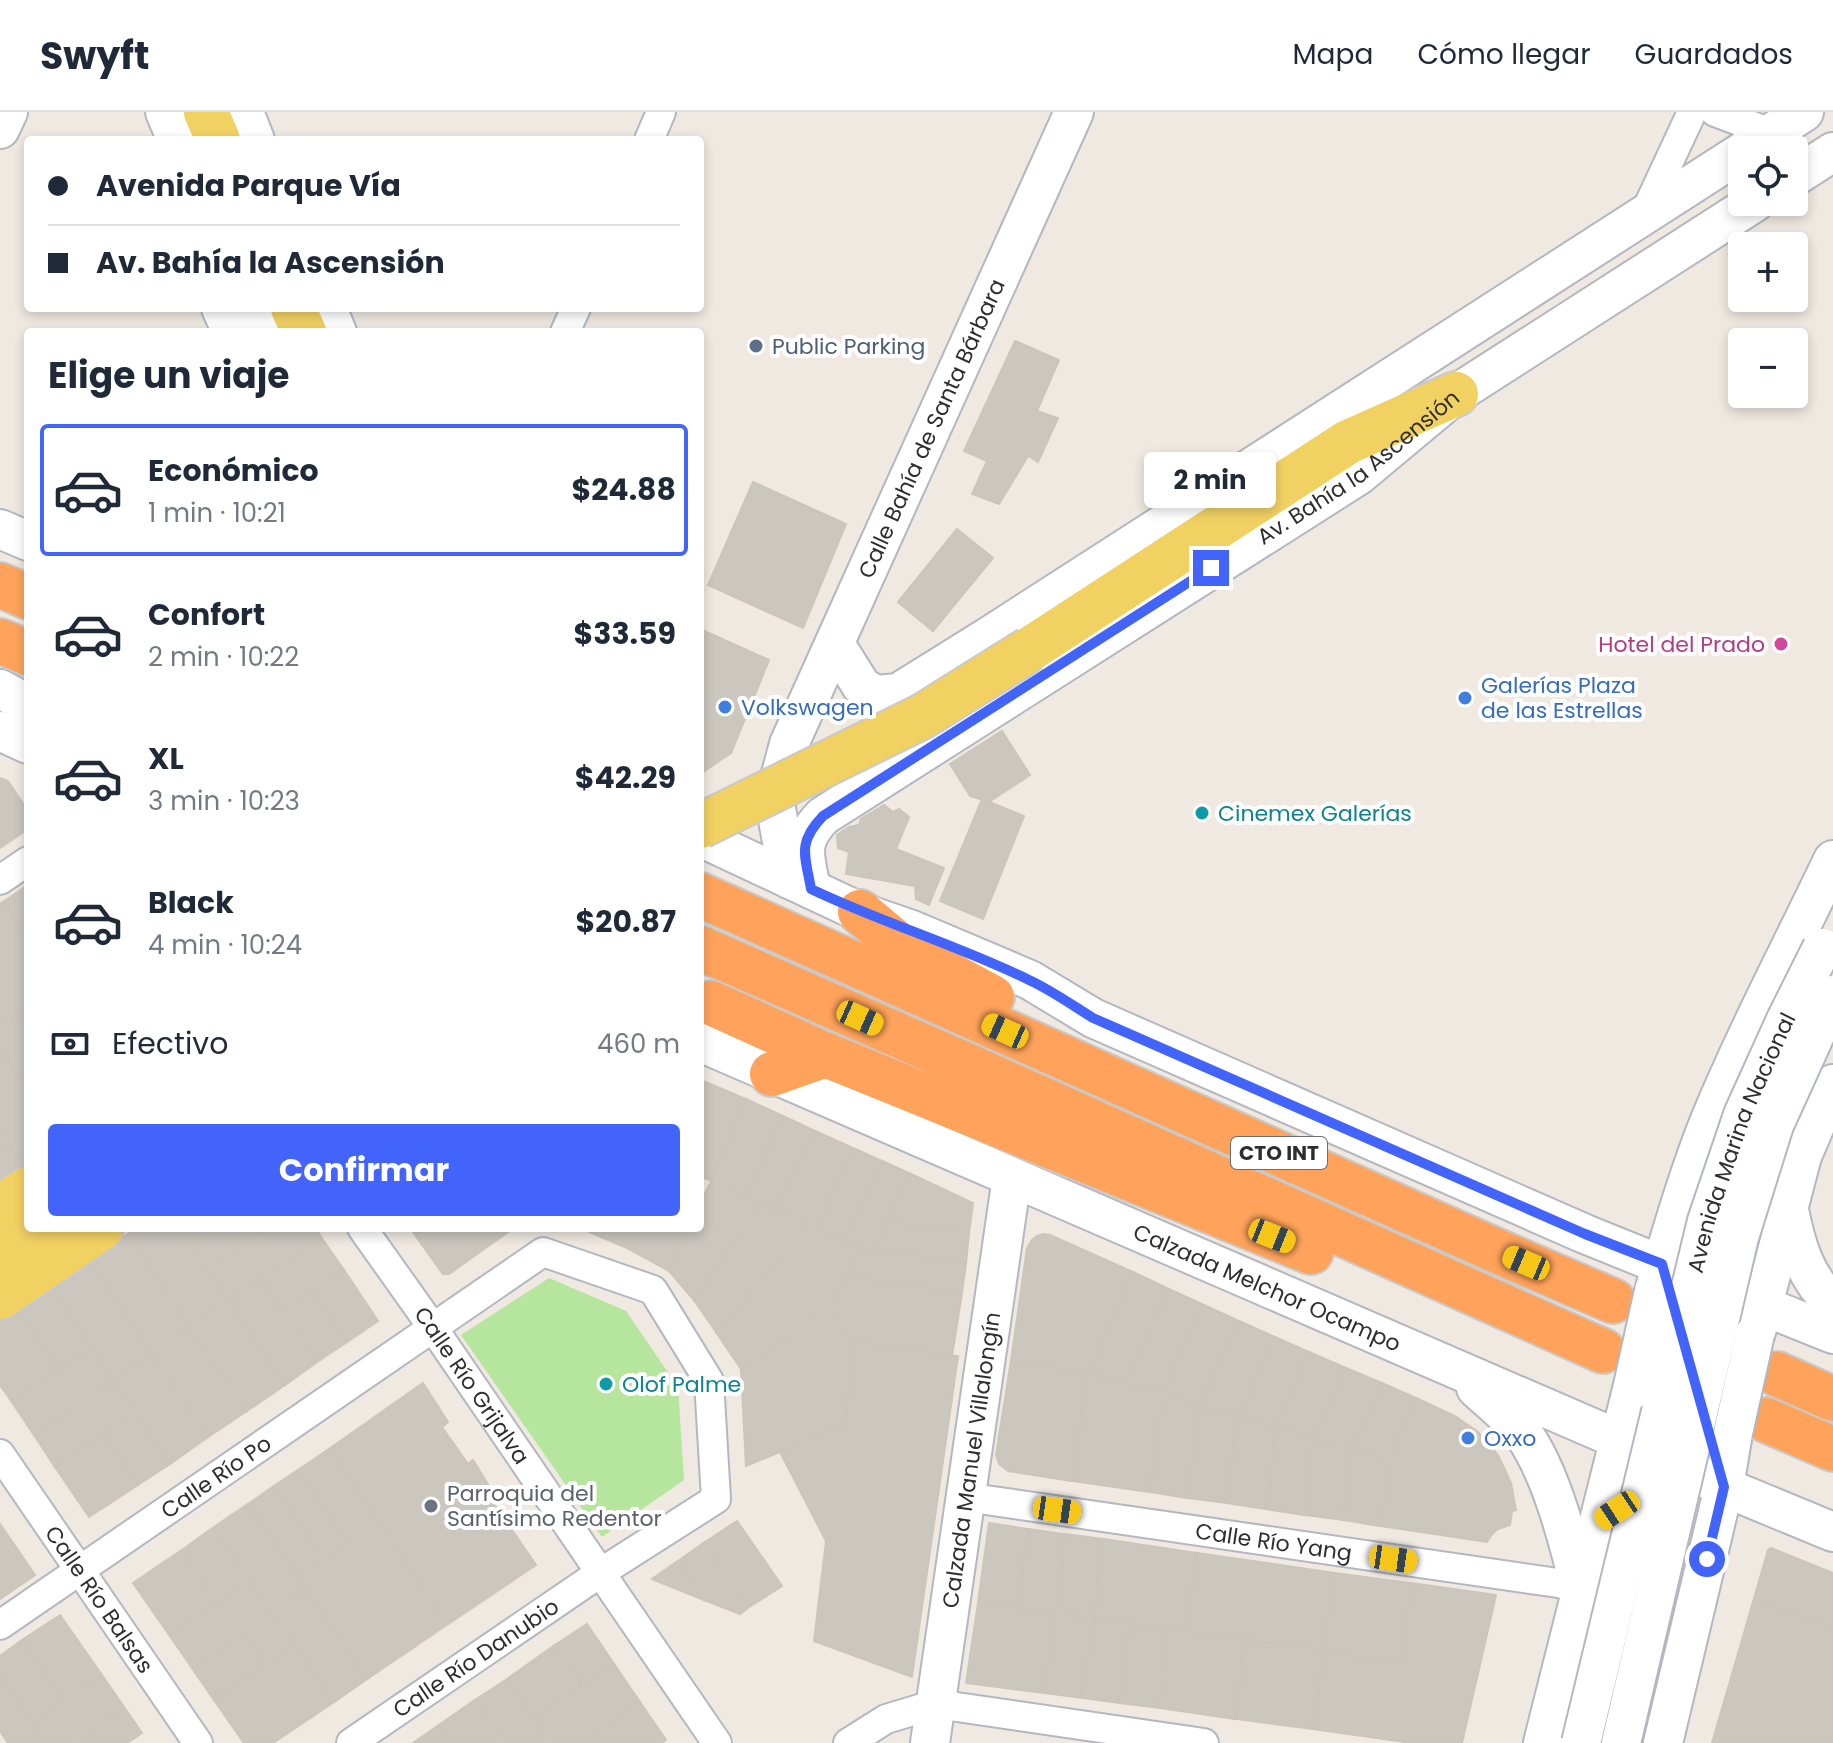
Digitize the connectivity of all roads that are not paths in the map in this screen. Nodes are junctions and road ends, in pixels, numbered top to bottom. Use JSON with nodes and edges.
{"nodes":[{"id":1,"x":8,"y":112,"type":"edge"},
{"id":2,"x":137,"y":112,"type":"edge"},
{"id":3,"x":165,"y":112,"type":"edge"},
{"id":4,"x":206,"y":112,"type":"edge"},
{"id":5,"x":244,"y":112,"type":"edge"},
{"id":6,"x":1074,"y":112,"type":"edge"},
{"id":7,"x":1692,"y":112,"type":"edge"},
{"id":8,"x":1715,"y":112,"type":"edge"},
{"id":9,"x":1804,"y":112,"type":"edge"},
{"id":10,"x":0,"y":129,"type":"edge"},
{"id":11,"x":147,"y":136,"type":"edge"},
{"id":12,"x":175,"y":136,"type":"edge"},
{"id":13,"x":216,"y":136,"type":"edge"},
{"id":14,"x":253,"y":136,"type":"edge"},
{"id":15,"x":1743,"y":136,"type":"edge"},
{"id":16,"x":1767,"y":136,"type":"edge"},
{"id":17,"x":1833,"y":152,"type":"edge"},
{"id":18,"x":1728,"y":161,"type":"edge"},
{"id":19,"x":1808,"y":168,"type":"edge"},
{"id":20,"x":1644,"y":215,"type":"junction"},
{"id":21,"x":1733,"y":216,"type":"edge"},
{"id":22,"x":265,"y":312,"type":"edge"},
{"id":23,"x":304,"y":323,"type":"edge"},
{"id":24,"x":1456,"y":394,"type":"junction"},
{"id":25,"x":0,"y":529,"type":"edge"},
{"id":26,"x":24,"y":539,"type":"edge"},
{"id":27,"x":0,"y":585,"type":"edge"},
{"id":28,"x":24,"y":595,"type":"edge"},
{"id":29,"x":0,"y":641,"type":"edge"},
{"id":30,"x":835,"y":644,"type":"junction"},
{"id":31,"x":24,"y":651,"type":"edge"},
{"id":32,"x":0,"y":689,"type":"edge"},
{"id":33,"x":24,"y":702,"type":"edge"},
{"id":34,"x":0,"y":731,"type":"edge"},
{"id":35,"x":24,"y":742,"type":"edge"},
{"id":36,"x":789,"y":744,"type":"junction"},
{"id":37,"x":704,"y":802,"type":"edge"},
{"id":38,"x":704,"y":824,"type":"edge"},
{"id":39,"x":704,"y":839,"type":"edge"},
{"id":40,"x":1833,"y":860,"type":"edge"},
{"id":41,"x":24,"y":864,"type":"edge"},
{"id":42,"x":0,"y":880,"type":"edge"},
{"id":43,"x":800,"y":884,"type":"junction"},
{"id":44,"x":704,"y":897,"type":"edge"},
{"id":45,"x":860,"y":912,"type":"junction"},
{"id":46,"x":1827,"y":937,"type":"edge"},
{"id":47,"x":704,"y":950,"type":"edge"},
{"id":48,"x":1833,"y":995,"type":"edge"},
{"id":49,"x":704,"y":1014,"type":"edge"},
{"id":50,"x":826,"y":1055,"type":"junction"},
{"id":51,"x":1061,"y":1056,"type":"junction"},
{"id":52,"x":761,"y":1069,"type":"junction"},
{"id":53,"x":1833,"y":1084,"type":"edge"},
{"id":54,"x":1012,"y":1177,"type":"junction"},
{"id":55,"x":24,"y":1192,"type":"edge"},
{"id":56,"x":1788,"y":1204,"type":"junction"},
{"id":57,"x":0,"y":1207,"type":"edge"},
{"id":58,"x":1324,"y":1227,"type":"junction"},
{"id":59,"x":32,"y":1232,"type":"edge"},
{"id":60,"x":95,"y":1232,"type":"edge"},
{"id":61,"x":365,"y":1232,"type":"edge"},
{"id":62,"x":1497,"y":1251,"type":"junction"},
{"id":63,"x":0,"y":1254,"type":"edge"},
{"id":64,"x":1650,"y":1288,"type":"junction"},
{"id":65,"x":1477,"y":1295,"type":"junction"},
{"id":66,"x":0,"y":1297,"type":"edge"},
{"id":67,"x":1833,"y":1303,"type":"edge"},
{"id":68,"x":1759,"y":1320,"type":"junction"},
{"id":69,"x":433,"y":1328,"type":"junction"},
{"id":70,"x":1833,"y":1334,"type":"edge"},
{"id":71,"x":1603,"y":1351,"type":"dead end"},
{"id":72,"x":1460,"y":1372,"type":"junction"},
{"id":73,"x":1777,"y":1374,"type":"dead end"},
{"id":74,"x":1833,"y":1399,"type":"edge"},
{"id":75,"x":1735,"y":1425,"type":"junction"},
{"id":76,"x":1620,"y":1440,"type":"junction"},
{"id":77,"x":1833,"y":1449,"type":"edge"},
{"id":78,"x":0,"y":1454,"type":"edge"},
{"id":79,"x":1724,"y":1487,"type":"junction"},
{"id":80,"x":965,"y":1497,"type":"junction"},
{"id":81,"x":1598,"y":1522,"type":"junction"},
{"id":82,"x":1833,"y":1532,"type":"edge"},
{"id":83,"x":1707,"y":1559,"type":"junction"},
{"id":84,"x":80,"y":1569,"type":"junction"},
{"id":85,"x":600,"y":1573,"type":"junction"},
{"id":86,"x":1581,"y":1589,"type":"junction"},
{"id":87,"x":0,"y":1625,"type":"edge"},
{"id":88,"x":1569,"y":1641,"type":"junction"},
{"id":89,"x":1681,"y":1667,"type":"junction"},
{"id":90,"x":936,"y":1704,"type":"junction"},
{"id":91,"x":1553,"y":1732,"type":"edge"},
{"id":92,"x":198,"y":1743,"type":"edge"},
{"id":93,"x":351,"y":1743,"type":"edge"},
{"id":94,"x":717,"y":1743,"type":"edge"},
{"id":95,"x":848,"y":1743,"type":"edge"},
{"id":96,"x":930,"y":1743,"type":"edge"},
{"id":97,"x":1204,"y":1743,"type":"edge"},
{"id":98,"x":1581,"y":1743,"type":"edge"},
{"id":99,"x":1621,"y":1743,"type":"edge"},
{"id":100,"x":1662,"y":1743,"type":"edge"}],
"edges":[{"from":1,"to":10,"type":"main road"},
{"from":2,"to":11,"type":"main road"},
{"from":3,"to":12,"type":"main road"},
{"from":4,"to":13,"type":"main road"},
{"from":5,"to":14,"type":"main road"},
{"from":6,"to":30,"type":"main road","name":"Calle Bahía de Santa Bárbara"},
{"from":7,"to":20,"type":"street"},
{"from":8,"to":15,"type":"street"},
{"from":9,"to":16,"type":"main road"},
{"from":17,"to":19,"type":"main road"},
{"from":18,"to":20,"type":"main road"},
{"from":20,"to":30,"type":"main road"},
{"from":21,"to":24,"type":"main road","name":"Av. Bahía la Ascensión"},
{"from":22,"to":23,"type":"main road"},
{"from":24,"to":38,"type":"main road","bridge":true},
{"from":24,"to":43,"type":"main road","name":"Av. Bahía la Ascensión"},
{"from":25,"to":26,"type":"main road"},
{"from":27,"to":28,"type":"highway"},
{"from":29,"to":31,"type":"highway"},
{"from":30,"to":36,"type":"main road","name":"Calle Bahía de Santa Bárbara"},
{"from":32,"to":33,"type":"main road"},
{"from":34,"to":35,"type":"main road"},
{"from":36,"to":37,"type":"main road"},
{"from":36,"to":43,"type":"main road"},
{"from":39,"to":43,"type":"main road","number":"CTO INT"},
{"from":40,"to":64,"type":"main road","name":"Avenida Marina Nacional"},
{"from":41,"to":42,"type":"street"},
{"from":43,"to":45,"type":"main road","number":"CTO INT"},
{"from":44,"to":51,"type":"highway","number":"CTO INT"},
{"from":45,"to":51,"type":"highway"},
{"from":45,"to":64,"type":"main road","number":"CTO INT"},
{"from":46,"to":98,"type":"main road","name":"Avenida Marina Nacional","bridge":true},
{"from":47,"to":58,"type":"highway","number":"CTO INT"},
{"from":48,"to":99,"type":"main road","name":"Avenida Marina Nacional","bridge":true},
{"from":49,"to":50,"type":"highway"},
{"from":49,"to":52,"type":"main road"},
{"from":50,"to":52,"type":"highway"},
{"from":50,"to":65,"type":"highway"},
{"from":51,"to":62,"type":"highway","number":"CTO INT"},
{"from":52,"to":54,"type":"main road","name":"Calzada Melchor Ocampo"},
{"from":53,"to":56,"type":"main road"},
{"from":54,"to":72,"type":"main road","name":"Calzada Melchor Ocampo"},
{"from":54,"to":80,"type":"main road","name":"Calzada Manuel Villalongín"},
{"from":55,"to":57,"type":"main road"},
{"from":56,"to":67,"type":"main road"},
{"from":56,"to":68,"type":"main road"},
{"from":58,"to":62,"type":"highway"},
{"from":58,"to":65,"type":"highway","number":"CTO INT"},
{"from":59,"to":63,"type":"main road"},
{"from":60,"to":66,"type":"main road"},
{"from":61,"to":69,"type":"street","name":"Calle Río Grijalva"},
{"from":62,"to":64,"type":"highway","number":"CTO INT"},
{"from":64,"to":68,"type":"main road","number":"CTO INT"},
{"from":64,"to":75,"type":"main road","bridge":true},
{"from":64,"to":76,"type":"main road","name":"Avenida Marina Nacional","bridge":true},
{"from":65,"to":71,"type":"highway","number":"CTO INT"},
{"from":68,"to":70,"type":"main road","number":"CTO INT"},
{"from":68,"to":75,"type":"main road","bridge":true},
{"from":69,"to":84,"type":"street","name":"Calle Río Po"},
{"from":69,"to":85,"type":"street","name":"Calle Río Grijalva"},
{"from":69,"to":85,"type":"street","name":"Calle Río Po"},
{"from":72,"to":76,"type":"main road","name":"Calzada Melchor Ocampo"},
{"from":72,"to":86,"type":"main road"},
{"from":73,"to":74,"type":"highway"},
{"from":75,"to":77,"type":"highway"},
{"from":75,"to":79,"type":"main road"},
{"from":76,"to":79,"type":"main road","name":"Calzada Melchor Ocampo"},
{"from":76,"to":81,"type":"main road","name":"Avenida Marina Nacional"},
{"from":78,"to":84,"type":"street","name":"Calle Río Balsas"},
{"from":79,"to":82,"type":"main road","name":"Calzada Melchor Ocampo"},
{"from":79,"to":83,"type":"main road"},
{"from":80,"to":86,"type":"street","name":"Calle Río Yang"},
{"from":80,"to":90,"type":"main road","name":"Calzada Manuel Villalongín"},
{"from":81,"to":83,"type":"main road"},
{"from":81,"to":86,"type":"main road","name":"Avenida Marina Nacional"},
{"from":83,"to":89,"type":"main road"},
{"from":84,"to":87,"type":"street","name":"Calle Río Po"},
{"from":84,"to":92,"type":"street","name":"Calle Río Balsas"},
{"from":85,"to":93,"type":"street","name":"Calle Río Danubio"},
{"from":85,"to":94,"type":"street","name":"Calle Río Grijalva"},
{"from":86,"to":88,"type":"main road","name":"Avenida Marina Nacional"},
{"from":88,"to":89,"type":"street"},
{"from":88,"to":91,"type":"main road","name":"Avenida Marina Nacional"},
{"from":89,"to":100,"type":"main road"},
{"from":90,"to":95,"type":"street"},
{"from":90,"to":96,"type":"main road","name":"Calzada Manuel Villalongín"},
{"from":90,"to":97,"type":"street"}]}
